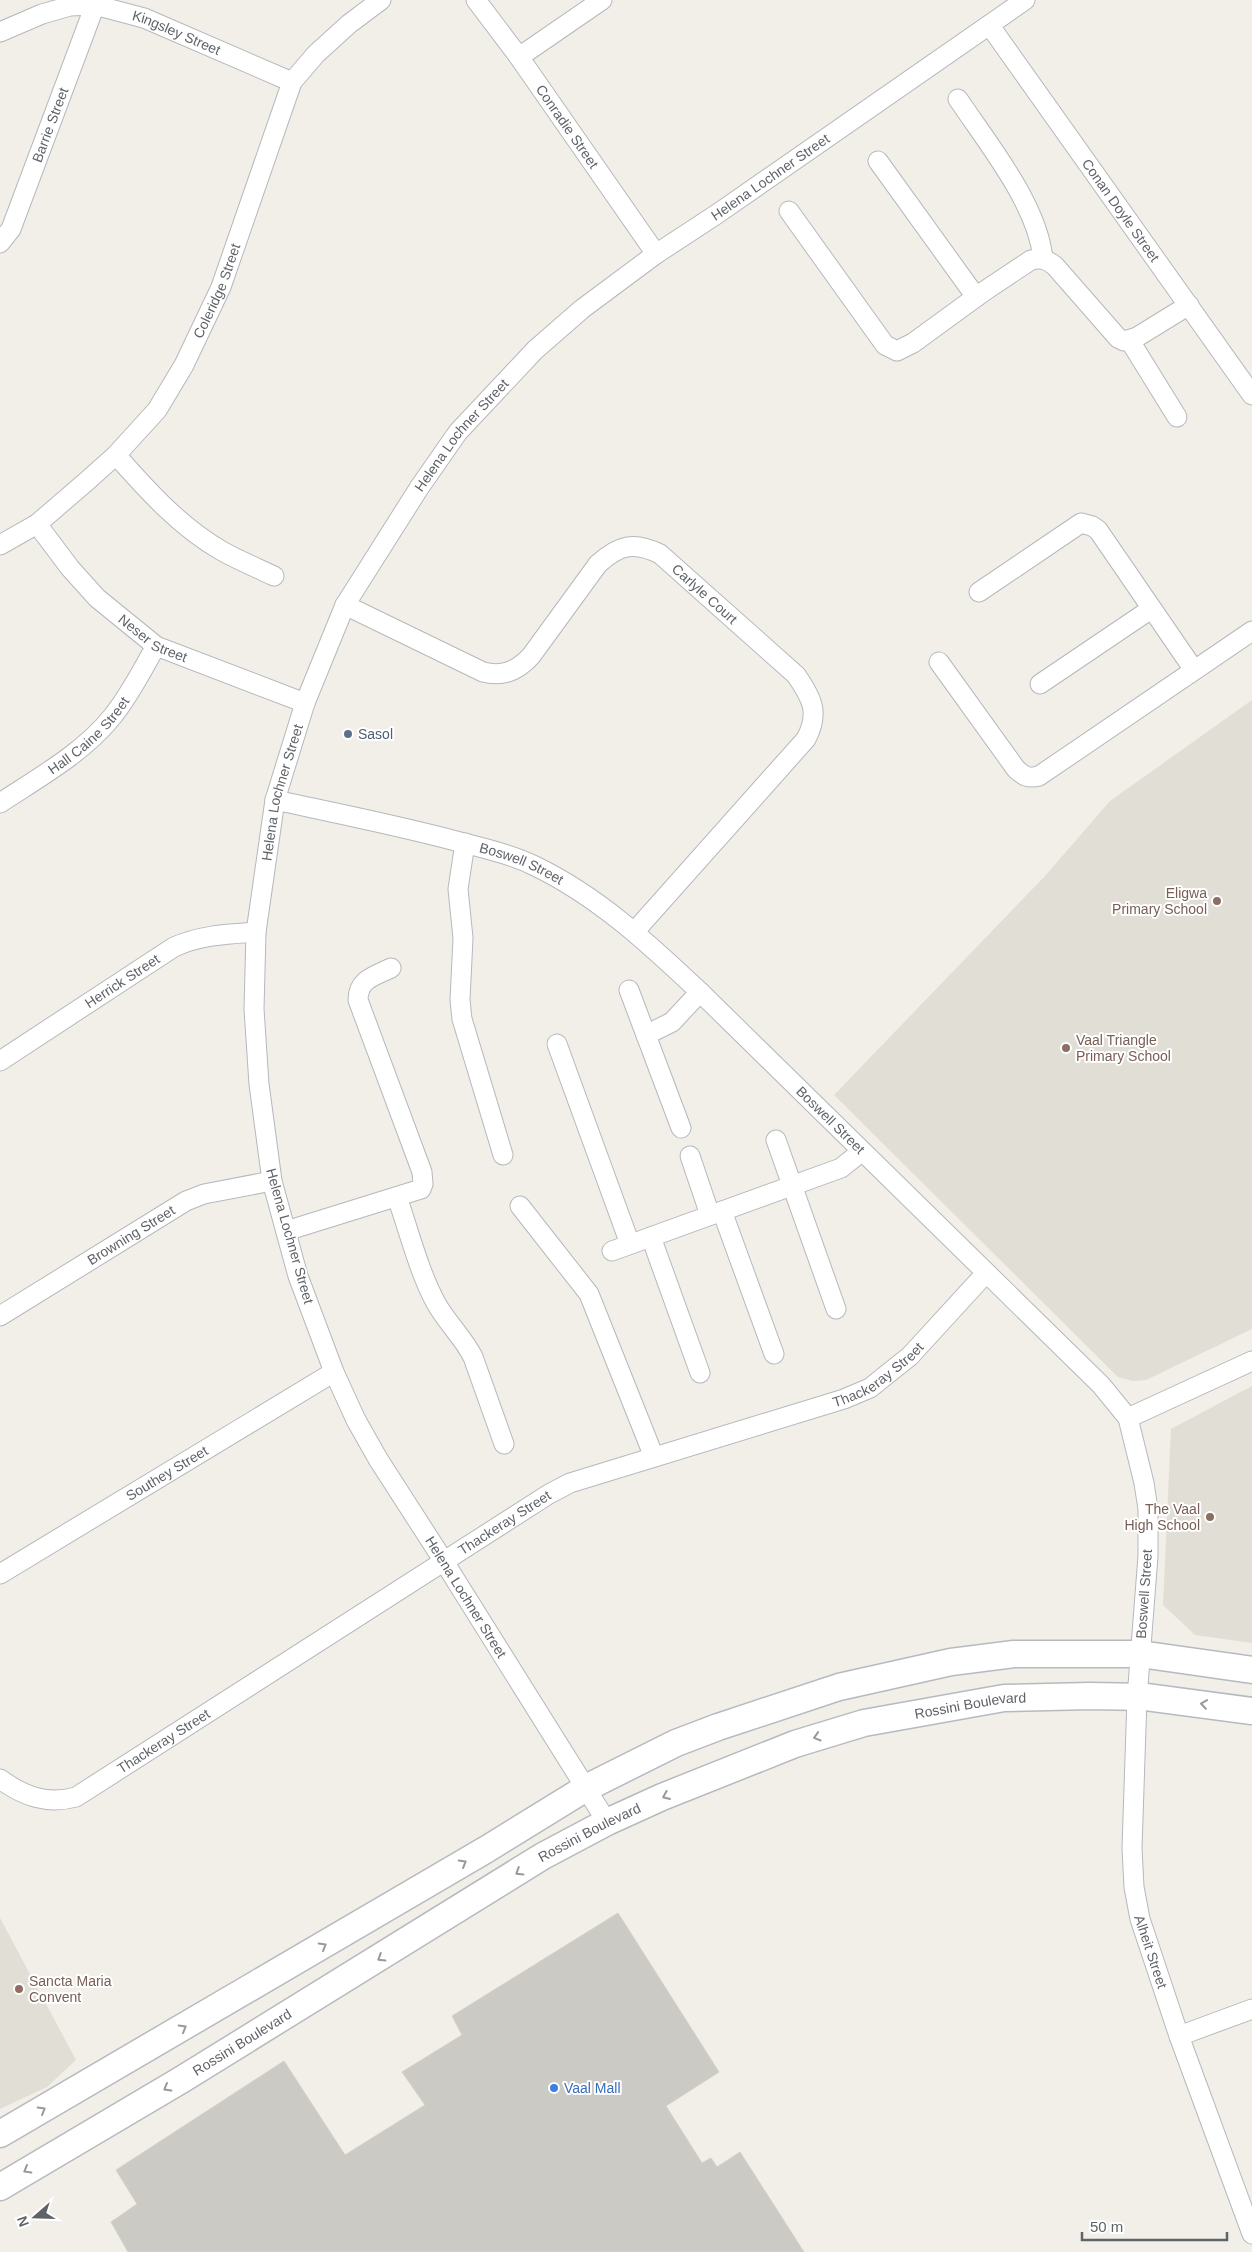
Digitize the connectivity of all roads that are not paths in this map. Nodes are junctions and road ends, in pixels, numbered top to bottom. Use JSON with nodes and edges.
{"nodes":[{"id":1,"x":381,"y":0,"type":"edge"},
{"id":2,"x":476,"y":0,"type":"edge"},
{"id":3,"x":602,"y":0,"type":"edge"},
{"id":4,"x":1025,"y":0,"type":"edge"},
{"id":5,"x":96,"y":5,"type":"junction"},
{"id":6,"x":990,"y":26,"type":"junction"},
{"id":7,"x":0,"y":32,"type":"edge"},
{"id":8,"x":519,"y":57,"type":"junction"},
{"id":9,"x":292,"y":82,"type":"junction"},
{"id":10,"x":958,"y":99,"type":"dead end"},
{"id":11,"x":878,"y":162,"type":"dead end"},
{"id":12,"x":790,"y":211,"type":"dead end"},
{"id":13,"x":0,"y":243,"type":"edge"},
{"id":14,"x":656,"y":254,"type":"junction"},
{"id":15,"x":1043,"y":259,"type":"junction"},
{"id":16,"x":976,"y":297,"type":"junction"},
{"id":17,"x":1189,"y":305,"type":"junction"},
{"id":18,"x":1130,"y":341,"type":"junction"},
{"id":19,"x":1252,"y":395,"type":"edge"},
{"id":20,"x":1177,"y":417,"type":"dead end"},
{"id":21,"x":116,"y":455,"type":"junction"},
{"id":22,"x":37,"y":524,"type":"junction"},
{"id":23,"x":0,"y":545,"type":"edge"},
{"id":24,"x":274,"y":576,"type":"dead end"},
{"id":25,"x":978,"y":592,"type":"dead end"},
{"id":26,"x":345,"y":606,"type":"junction"},
{"id":27,"x":1151,"y":609,"type":"junction"},
{"id":28,"x":1252,"y":631,"type":"edge"},
{"id":29,"x":156,"y":646,"type":"junction"},
{"id":30,"x":939,"y":662,"type":"dead end"},
{"id":31,"x":1194,"y":670,"type":"junction"},
{"id":32,"x":1040,"y":684,"type":"dead end"},
{"id":33,"x":304,"y":703,"type":"junction"},
{"id":34,"x":275,"y":800,"type":"junction"},
{"id":35,"x":0,"y":803,"type":"edge"},
{"id":36,"x":465,"y":844,"type":"junction"},
{"id":37,"x":256,"y":932,"type":"junction"},
{"id":38,"x":635,"y":932,"type":"junction"},
{"id":39,"x":391,"y":968,"type":"dead end"},
{"id":40,"x":629,"y":990,"type":"dead end"},
{"id":41,"x":700,"y":992,"type":"junction"},
{"id":42,"x":646,"y":1035,"type":"junction"},
{"id":43,"x":557,"y":1044,"type":"dead end"},
{"id":44,"x":0,"y":1061,"type":"edge"},
{"id":45,"x":681,"y":1128,"type":"dead end"},
{"id":46,"x":776,"y":1140,"type":"dead end"},
{"id":47,"x":862,"y":1152,"type":"junction"},
{"id":48,"x":502,"y":1155,"type":"dead end"},
{"id":49,"x":690,"y":1156,"type":"dead end"},
{"id":50,"x":272,"y":1181,"type":"junction"},
{"id":51,"x":792,"y":1185,"type":"junction"},
{"id":52,"x":397,"y":1197,"type":"junction"},
{"id":53,"x":520,"y":1206,"type":"dead end"},
{"id":54,"x":716,"y":1213,"type":"junction"},
{"id":55,"x":286,"y":1231,"type":"junction"},
{"id":56,"x":652,"y":1236,"type":"junction"},
{"id":57,"x":630,"y":1244,"type":"junction"},
{"id":58,"x":612,"y":1251,"type":"dead end"},
{"id":59,"x":986,"y":1273,"type":"junction"},
{"id":60,"x":836,"y":1309,"type":"dead end"},
{"id":61,"x":0,"y":1316,"type":"edge"},
{"id":62,"x":774,"y":1354,"type":"dead end"},
{"id":63,"x":1252,"y":1362,"type":"edge"},
{"id":64,"x":334,"y":1372,"type":"junction"},
{"id":65,"x":700,"y":1373,"type":"dead end"},
{"id":66,"x":1128,"y":1418,"type":"junction"},
{"id":67,"x":504,"y":1444,"type":"dead end"},
{"id":68,"x":654,"y":1458,"type":"junction"},
{"id":69,"x":443,"y":1560,"type":"junction"},
{"id":70,"x":0,"y":1574,"type":"edge"},
{"id":71,"x":1140,"y":1654,"type":"junction"},
{"id":72,"x":1252,"y":1670,"type":"edge"},
{"id":73,"x":1137,"y":1698,"type":"junction"},
{"id":74,"x":1252,"y":1711,"type":"edge"},
{"id":75,"x":0,"y":1779,"type":"edge"},
{"id":76,"x":586,"y":1788,"type":"junction"},
{"id":77,"x":607,"y":1822,"type":"junction"},
{"id":78,"x":1252,"y":2009,"type":"edge"},
{"id":79,"x":1179,"y":2036,"type":"junction"},
{"id":80,"x":0,"y":2134,"type":"edge"},
{"id":81,"x":0,"y":2187,"type":"edge"},
{"id":82,"x":1252,"y":2234,"type":"edge"}],
"edges":[{"from":1,"to":9,"type":"street","name":"Coleridge Street"},
{"from":2,"to":8,"type":"street","name":"Conradie Street"},
{"from":3,"to":8,"type":"street"},
{"from":4,"to":6,"type":"street","name":"Helena Lochner Street"},
{"from":5,"to":7,"type":"street","name":"Kingsley Street"},
{"from":5,"to":9,"type":"street","name":"Kingsley Street"},
{"from":5,"to":13,"type":"street","name":"Barrie Street"},
{"from":6,"to":14,"type":"street","name":"Helena Lochner Street"},
{"from":6,"to":17,"type":"street","name":"Conan Doyle Street"},
{"from":8,"to":14,"type":"street","name":"Conradie Street"},
{"from":9,"to":21,"type":"street","name":"Coleridge Street"},
{"from":10,"to":15,"type":"street"},
{"from":11,"to":16,"type":"street"},
{"from":12,"to":16,"type":"street"},
{"from":14,"to":26,"type":"street","name":"Helena Lochner Street"},
{"from":15,"to":16,"type":"street"},
{"from":15,"to":18,"type":"street"},
{"from":17,"to":18,"type":"street"},
{"from":17,"to":19,"type":"street","name":"Conan Doyle Street"},
{"from":18,"to":20,"type":"street"},
{"from":21,"to":22,"type":"street","name":"Coleridge Street"},
{"from":21,"to":24,"type":"street"},
{"from":22,"to":23,"type":"street","name":"Coleridge Street"},
{"from":22,"to":29,"type":"street","name":"Neser Street"},
{"from":25,"to":27,"type":"street"},
{"from":26,"to":33,"type":"street","name":"Helena Lochner Street"},
{"from":26,"to":38,"type":"street","name":"Carlyle Court"},
{"from":27,"to":31,"type":"street"},
{"from":27,"to":32,"type":"street"},
{"from":28,"to":31,"type":"street"},
{"from":29,"to":33,"type":"street","name":"Neser Street"},
{"from":29,"to":35,"type":"street","name":"Hall Caine Street"},
{"from":30,"to":31,"type":"street"},
{"from":33,"to":34,"type":"street","name":"Helena Lochner Street"},
{"from":34,"to":36,"type":"street","name":"Boswell Street"},
{"from":34,"to":37,"type":"street","name":"Helena Lochner Street"},
{"from":36,"to":38,"type":"street","name":"Boswell Street"},
{"from":36,"to":48,"type":"street"},
{"from":37,"to":44,"type":"street","name":"Herrick Street"},
{"from":37,"to":50,"type":"street","name":"Helena Lochner Street"},
{"from":38,"to":41,"type":"street","name":"Boswell Street"},
{"from":39,"to":52,"type":"street"},
{"from":40,"to":42,"type":"street"},
{"from":41,"to":42,"type":"street"},
{"from":41,"to":47,"type":"street","name":"Boswell Street"},
{"from":42,"to":45,"type":"street"},
{"from":43,"to":57,"type":"street"},
{"from":46,"to":51,"type":"street"},
{"from":47,"to":51,"type":"street"},
{"from":47,"to":59,"type":"street","name":"Boswell Street"},
{"from":49,"to":54,"type":"street"},
{"from":50,"to":55,"type":"street","name":"Helena Lochner Street"},
{"from":50,"to":61,"type":"street","name":"Browning Street"},
{"from":51,"to":54,"type":"street"},
{"from":51,"to":60,"type":"street"},
{"from":52,"to":55,"type":"street"},
{"from":52,"to":67,"type":"street"},
{"from":53,"to":68,"type":"street"},
{"from":54,"to":56,"type":"street"},
{"from":54,"to":62,"type":"street"},
{"from":55,"to":64,"type":"street","name":"Helena Lochner Street"},
{"from":56,"to":57,"type":"street"},
{"from":56,"to":65,"type":"street"},
{"from":57,"to":58,"type":"street"},
{"from":59,"to":66,"type":"street","name":"Boswell Street"},
{"from":59,"to":68,"type":"street","name":"Thackeray Street"},
{"from":63,"to":66,"type":"street"},
{"from":64,"to":69,"type":"street","name":"Helena Lochner Street"},
{"from":64,"to":70,"type":"street","name":"Southey Street"},
{"from":66,"to":71,"type":"street","name":"Boswell Street"},
{"from":68,"to":69,"type":"street","name":"Thackeray Street"},
{"from":69,"to":75,"type":"street","name":"Thackeray Street"},
{"from":69,"to":76,"type":"street","name":"Helena Lochner Street"},
{"from":71,"to":72,"type":"street"},
{"from":71,"to":73,"type":"street","name":"Alheit Street"},
{"from":71,"to":76,"type":"street"},
{"from":74,"to":73,"type":"street","name":"Rossini Boulevard","one_way":true},
{"from":73,"to":77,"type":"street","name":"Rossini Boulevard","one_way":true},
{"from":73,"to":79,"type":"street","name":"Alheit Street"},
{"from":76,"to":77,"type":"street","name":"Helena Lochner Street"},
{"from":80,"to":76,"type":"street","one_way":true},
{"from":77,"to":81,"type":"street","name":"Rossini Boulevard","one_way":true},
{"from":78,"to":79,"type":"street"},
{"from":79,"to":82,"type":"street","name":"Alheit Street"}]}
